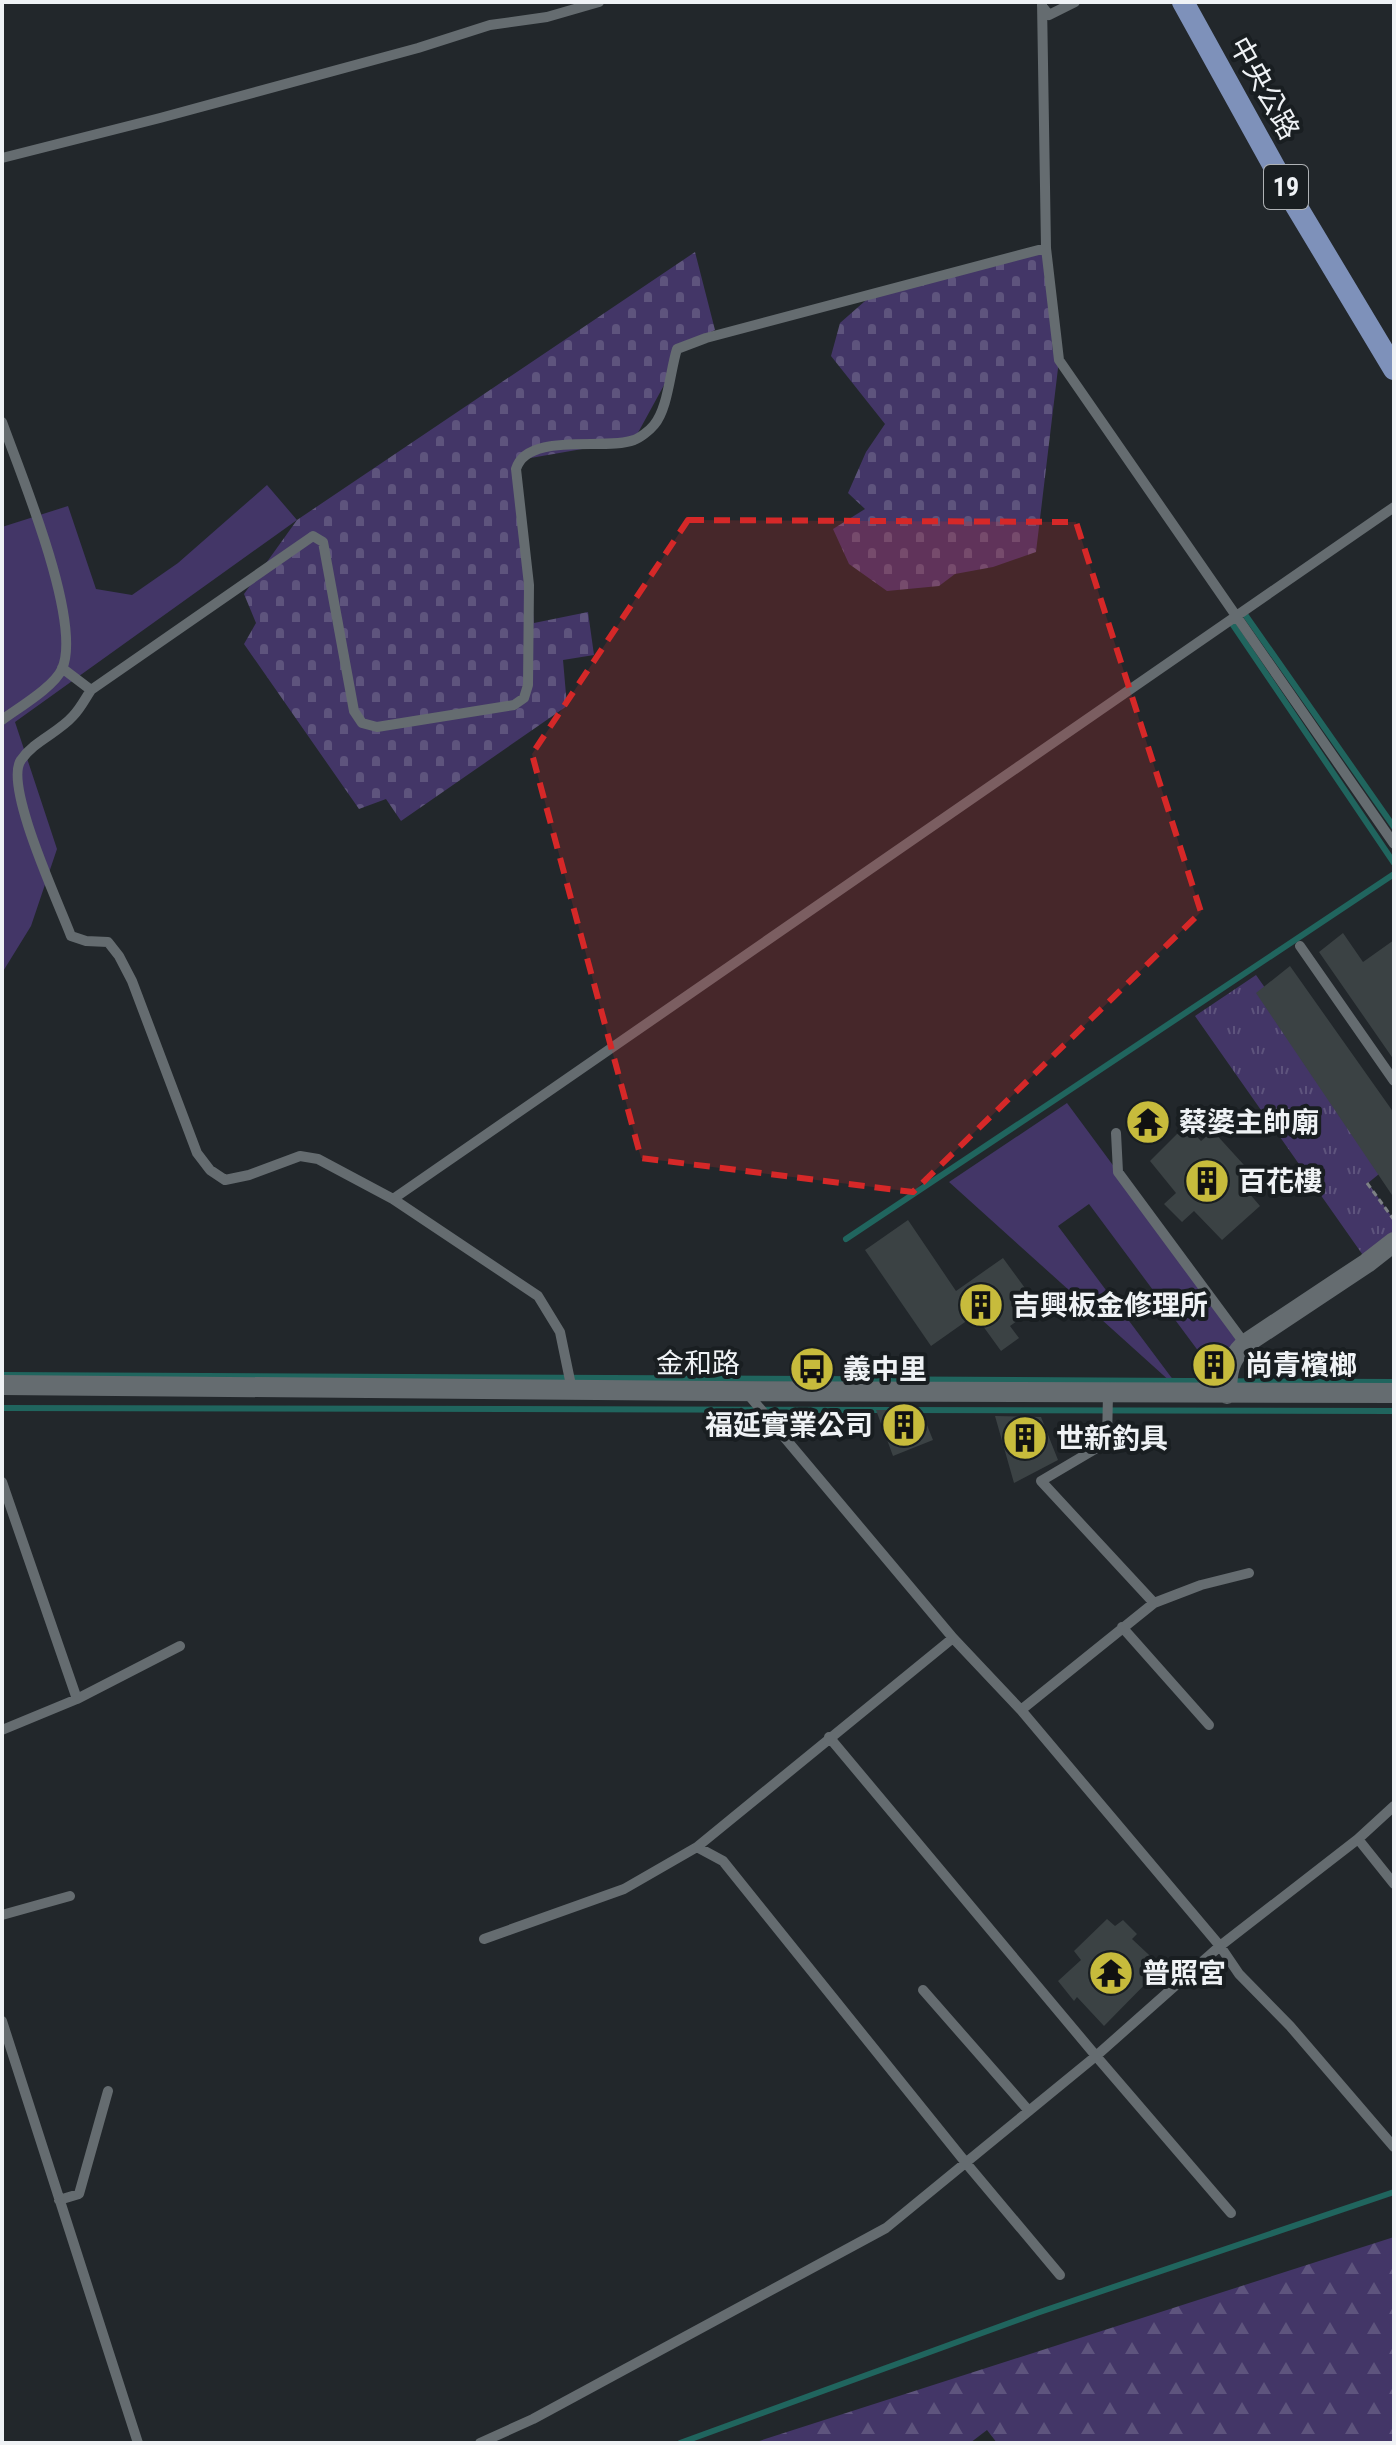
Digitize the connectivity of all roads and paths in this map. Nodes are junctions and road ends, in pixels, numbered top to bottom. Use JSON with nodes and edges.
{"nodes":[{"id":1,"x":599,"y":2,"type":"edge"},
{"id":2,"x":1075,"y":2,"type":"edge"},
{"id":3,"x":1183,"y":2,"type":"edge"},
{"id":4,"x":1040,"y":3,"type":"edge"},
{"id":5,"x":2,"y":158,"type":"edge"},
{"id":6,"x":1046,"y":248,"type":"junction"},
{"id":7,"x":1394,"y":369,"type":"edge"},
{"id":8,"x":2,"y":422,"type":"edge"},
{"id":9,"x":1394,"y":507,"type":"edge"},
{"id":10,"x":1237,"y":617,"type":"junction"},
{"id":11,"x":62,"y":668,"type":"junction"},
{"id":12,"x":91,"y":690,"type":"junction"},
{"id":13,"x":2,"y":720,"type":"edge"},
{"id":14,"x":1394,"y":844,"type":"edge"},
{"id":15,"x":1300,"y":946,"type":"dead end"},
{"id":16,"x":1394,"y":1081,"type":"edge"},
{"id":17,"x":1116,"y":1133,"type":"dead end"},
{"id":18,"x":1367,"y":1183,"type":"dead end"},
{"id":19,"x":393,"y":1199,"type":"junction"},
{"id":20,"x":1394,"y":1220,"type":"edge"},
{"id":21,"x":1394,"y":1242,"type":"edge"},
{"id":22,"x":1245,"y":1344,"type":"junction"},
{"id":23,"x":2,"y":1385,"type":"edge"},
{"id":24,"x":572,"y":1390,"type":"junction"},
{"id":25,"x":746,"y":1391,"type":"junction"},
{"id":26,"x":1108,"y":1393,"type":"junction"},
{"id":27,"x":1394,"y":1393,"type":"edge"},
{"id":28,"x":1227,"y":1394,"type":"junction"},
{"id":29,"x":2,"y":1482,"type":"edge"},
{"id":30,"x":1249,"y":1573,"type":"dead end"},
{"id":31,"x":1154,"y":1603,"type":"junction"},
{"id":32,"x":1122,"y":1627,"type":"junction"},
{"id":33,"x":953,"y":1638,"type":"junction"},
{"id":34,"x":180,"y":1646,"type":"dead end"},
{"id":35,"x":77,"y":1699,"type":"junction"},
{"id":36,"x":1021,"y":1710,"type":"junction"},
{"id":37,"x":1209,"y":1725,"type":"dead end"},
{"id":38,"x":2,"y":1730,"type":"edge"},
{"id":39,"x":829,"y":1737,"type":"junction"},
{"id":40,"x":1394,"y":1806,"type":"edge"},
{"id":41,"x":1358,"y":1839,"type":"junction"},
{"id":42,"x":697,"y":1847,"type":"junction"},
{"id":43,"x":1394,"y":1884,"type":"edge"},
{"id":44,"x":70,"y":1896,"type":"dead end"},
{"id":45,"x":2,"y":1915,"type":"edge"},
{"id":46,"x":484,"y":1939,"type":"dead end"},
{"id":47,"x":1220,"y":1946,"type":"junction"},
{"id":48,"x":923,"y":1990,"type":"dead end"},
{"id":49,"x":2,"y":2021,"type":"edge"},
{"id":50,"x":1096,"y":2056,"type":"junction"},
{"id":51,"x":108,"y":2091,"type":"dead end"},
{"id":52,"x":1029,"y":2111,"type":"junction"},
{"id":53,"x":1394,"y":2147,"type":"edge"},
{"id":54,"x":966,"y":2163,"type":"junction"},
{"id":55,"x":59,"y":2200,"type":"junction"},
{"id":56,"x":1231,"y":2213,"type":"dead end"},
{"id":57,"x":1060,"y":2275,"type":"dead end"},
{"id":58,"x":138,"y":2443,"type":"edge"},
{"id":59,"x":480,"y":2443,"type":"edge"}],
"edges":[{"from":1,"to":5,"type":"lane"},
{"from":2,"to":4,"type":"lane"},
{"from":3,"to":7,"type":"main road","name":"中央公路","number":"19"},
{"from":4,"to":6,"type":"lane"},
{"from":6,"to":10,"type":"lane"},
{"from":6,"to":12,"type":"lane"},
{"from":8,"to":11,"type":"lane"},
{"from":9,"to":10,"type":"lane"},
{"from":10,"to":14,"type":"lane"},
{"from":10,"to":19,"type":"lane"},
{"from":11,"to":12,"type":"lane"},
{"from":11,"to":13,"type":"lane"},
{"from":12,"to":19,"type":"lane"},
{"from":15,"to":16,"type":"lane"},
{"from":17,"to":22,"type":"lane"},
{"from":18,"to":20,"type":"path"},
{"from":19,"to":24,"type":"lane"},
{"from":21,"to":22,"type":"street"},
{"from":22,"to":28,"type":"street"},
{"from":23,"to":24,"type":"street","name":"金和路"},
{"from":24,"to":25,"type":"street","name":"金和路"},
{"from":25,"to":26,"type":"street","name":"金和路"},
{"from":25,"to":33,"type":"lane"},
{"from":26,"to":28,"type":"street","name":"金和路"},
{"from":26,"to":31,"type":"lane"},
{"from":27,"to":28,"type":"street","name":"金和路"},
{"from":29,"to":35,"type":"lane"},
{"from":30,"to":31,"type":"lane"},
{"from":31,"to":32,"type":"lane"},
{"from":32,"to":36,"type":"lane"},
{"from":32,"to":37,"type":"lane"},
{"from":33,"to":36,"type":"lane"},
{"from":33,"to":39,"type":"lane"},
{"from":34,"to":35,"type":"lane"},
{"from":35,"to":38,"type":"lane"},
{"from":36,"to":47,"type":"lane"},
{"from":39,"to":42,"type":"lane"},
{"from":39,"to":50,"type":"lane"},
{"from":40,"to":41,"type":"lane"},
{"from":41,"to":43,"type":"lane"},
{"from":41,"to":47,"type":"lane"},
{"from":42,"to":46,"type":"lane"},
{"from":42,"to":54,"type":"lane"},
{"from":44,"to":45,"type":"lane"},
{"from":47,"to":50,"type":"lane"},
{"from":47,"to":53,"type":"lane"},
{"from":48,"to":52,"type":"lane"},
{"from":49,"to":55,"type":"lane"},
{"from":50,"to":52,"type":"lane"},
{"from":50,"to":56,"type":"lane"},
{"from":51,"to":55,"type":"lane"},
{"from":52,"to":54,"type":"lane"},
{"from":54,"to":57,"type":"lane"},
{"from":54,"to":59,"type":"lane"},
{"from":55,"to":58,"type":"lane"}]}
